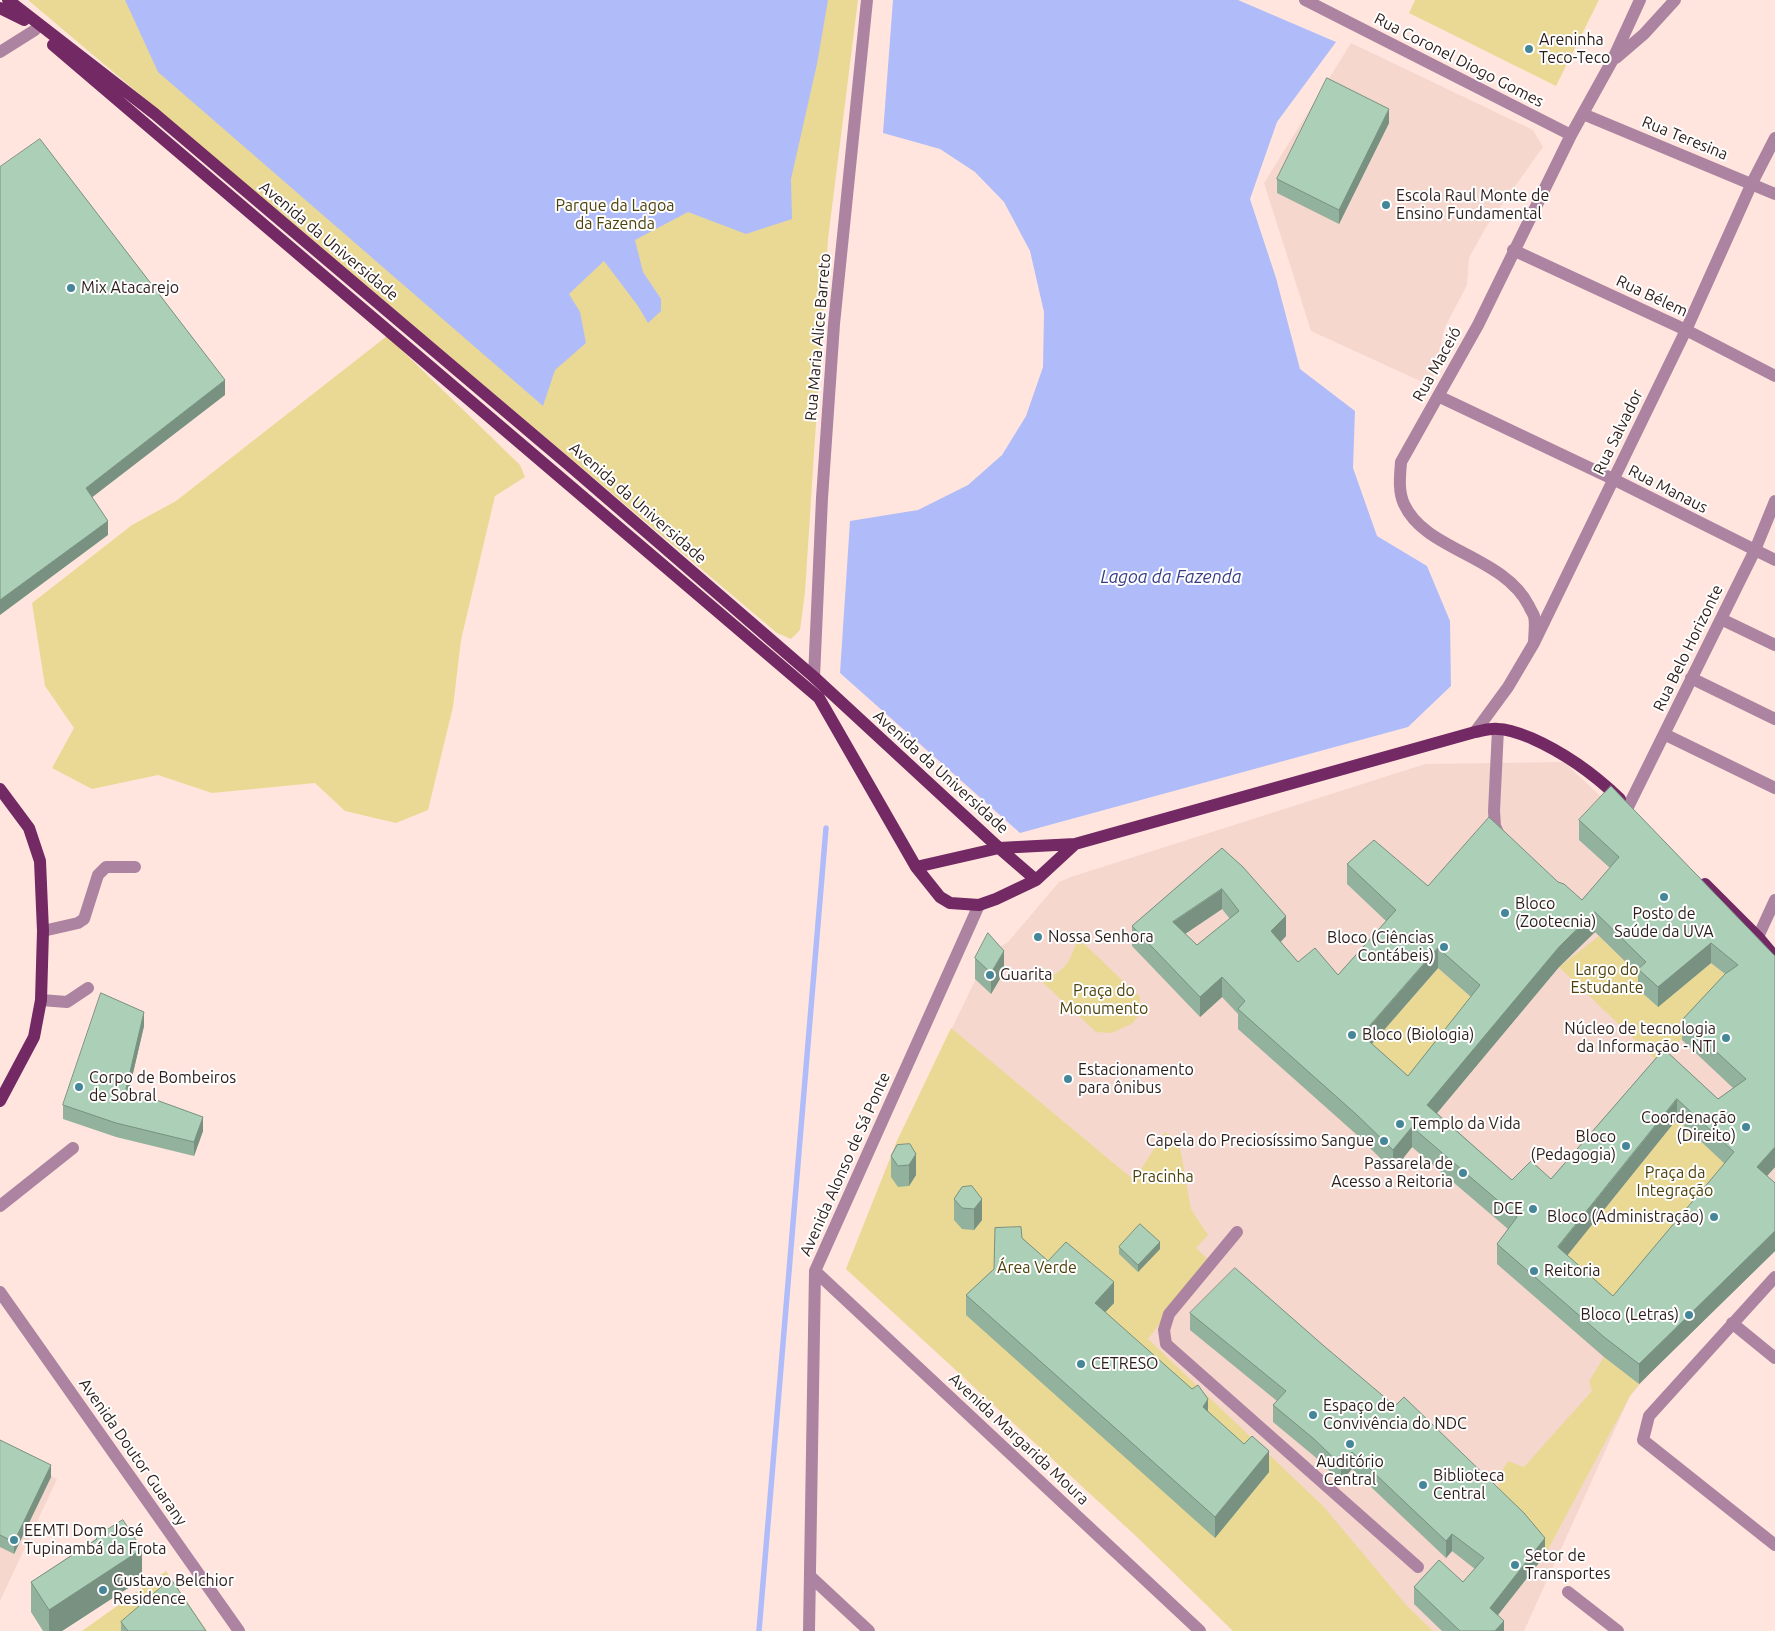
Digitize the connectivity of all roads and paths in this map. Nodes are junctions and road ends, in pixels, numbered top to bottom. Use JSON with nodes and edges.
{"nodes":[{"id":1,"x":8,"y":0,"type":"edge"},
{"id":2,"x":867,"y":0,"type":"edge"},
{"id":3,"x":1305,"y":0,"type":"edge"},
{"id":4,"x":1640,"y":0,"type":"edge"},
{"id":5,"x":1675,"y":0,"type":"edge"},
{"id":6,"x":0,"y":8,"type":"edge"},
{"id":7,"x":35,"y":30,"type":"junction"},
{"id":8,"x":0,"y":52,"type":"edge"},
{"id":9,"x":1612,"y":61,"type":"junction"},
{"id":10,"x":1583,"y":114,"type":"junction"},
{"id":11,"x":1571,"y":135,"type":"junction"},
{"id":12,"x":1775,"y":138,"type":"edge"},
{"id":13,"x":1752,"y":183,"type":"junction"},
{"id":14,"x":1775,"y":194,"type":"edge"},
{"id":15,"x":1514,"y":250,"type":"junction"},
{"id":16,"x":1686,"y":330,"type":"junction"},
{"id":17,"x":1775,"y":376,"type":"edge"},
{"id":18,"x":1438,"y":396,"type":"junction"},
{"id":19,"x":1613,"y":479,"type":"junction"},
{"id":20,"x":1775,"y":501,"type":"edge"},
{"id":21,"x":1755,"y":550,"type":"junction"},
{"id":22,"x":1775,"y":560,"type":"edge"},
{"id":23,"x":1721,"y":619,"type":"junction"},
{"id":24,"x":1534,"y":643,"type":"junction"},
{"id":25,"x":1775,"y":645,"type":"edge"},
{"id":26,"x":814,"y":677,"type":"junction"},
{"id":27,"x":1691,"y":678,"type":"junction"},
{"id":28,"x":1775,"y":719,"type":"edge"},
{"id":29,"x":1498,"y":728,"type":"junction"},
{"id":30,"x":1475,"y":732,"type":"junction"},
{"id":31,"x":1664,"y":734,"type":"junction"},
{"id":32,"x":1775,"y":788,"type":"edge"},
{"id":33,"x":0,"y":789,"type":"edge"},
{"id":34,"x":1631,"y":811,"type":"joint"},
{"id":35,"x":1075,"y":844,"type":"junction"},
{"id":36,"x":1508,"y":845,"type":"edge"},
{"id":37,"x":999,"y":848,"type":"junction"},
{"id":38,"x":135,"y":867,"type":"dead end"},
{"id":39,"x":916,"y":867,"type":"junction"},
{"id":40,"x":1696,"y":875,"type":"edge"},
{"id":41,"x":1036,"y":880,"type":"junction"},
{"id":42,"x":1775,"y":900,"type":"edge"},
{"id":43,"x":979,"y":905,"type":"junction"},
{"id":44,"x":43,"y":931,"type":"junction"},
{"id":45,"x":1758,"y":936,"type":"junction"},
{"id":46,"x":1775,"y":956,"type":"edge"},
{"id":47,"x":88,"y":988,"type":"dead end"},
{"id":48,"x":41,"y":1000,"type":"junction"},
{"id":49,"x":0,"y":1101,"type":"edge"},
{"id":50,"x":72,"y":1148,"type":"dead end"},
{"id":51,"x":0,"y":1206,"type":"edge"},
{"id":52,"x":1237,"y":1232,"type":"dead end"},
{"id":53,"x":815,"y":1271,"type":"junction"},
{"id":54,"x":1775,"y":1277,"type":"edge"},
{"id":55,"x":0,"y":1292,"type":"edge"},
{"id":56,"x":1732,"y":1323,"type":"junction"},
{"id":57,"x":1775,"y":1358,"type":"edge"},
{"id":58,"x":1775,"y":1545,"type":"edge"},
{"id":59,"x":1418,"y":1567,"type":"dead end"},
{"id":60,"x":811,"y":1577,"type":"junction"},
{"id":61,"x":1568,"y":1592,"type":"dead end"},
{"id":62,"x":240,"y":1631,"type":"edge"},
{"id":63,"x":809,"y":1631,"type":"edge"},
{"id":64,"x":869,"y":1631,"type":"edge"},
{"id":65,"x":1200,"y":1631,"type":"edge"},
{"id":66,"x":1618,"y":1631,"type":"edge"}],
"edges":[{"from":1,"to":26,"type":"main road","name":"Avenida da Universidade"},
{"from":2,"to":26,"type":"street","name":"Rua Maria Alice Barreto"},
{"from":3,"to":11,"type":"street","name":"Rua Coronel Diogo Gomes"},
{"from":4,"to":9,"type":"street","name":"Rua Maceió"},
{"from":5,"to":9,"type":"street","name":"Rua Maceió"},
{"from":6,"to":7,"type":"main road","name":"Avenida da Universidade"},
{"from":7,"to":8,"type":"street"},
{"from":7,"to":39,"type":"main road","name":"Avenida da Universidade"},
{"from":9,"to":10,"type":"street","name":"Rua Maceió"},
{"from":10,"to":11,"type":"street","name":"Rua Maceió"},
{"from":10,"to":13,"type":"street","name":"Rua Teresina"},
{"from":11,"to":15,"type":"street","name":"Rua Maceió"},
{"from":12,"to":13,"type":"street","name":"Rua Salvador"},
{"from":13,"to":14,"type":"street","name":"Rua Teresina"},
{"from":13,"to":16,"type":"street","name":"Rua Salvador"},
{"from":15,"to":16,"type":"street","name":"Rua Bélem"},
{"from":15,"to":18,"type":"street","name":"Rua Maceió"},
{"from":16,"to":17,"type":"street","name":"Rua Bélem"},
{"from":16,"to":19,"type":"street","name":"Rua Salvador"},
{"from":18,"to":19,"type":"street","name":"Rua Manaus"},
{"from":18,"to":24,"type":"street","name":"Rua Maceió"},
{"from":19,"to":21,"type":"street","name":"Rua Manaus"},
{"from":19,"to":24,"type":"street","name":"Rua Salvador"},
{"from":20,"to":21,"type":"street","name":"Rua Belo Horizonte"},
{"from":21,"to":22,"type":"street","name":"Rua Manaus"},
{"from":21,"to":23,"type":"street","name":"Rua Belo Horizonte"},
{"from":23,"to":25,"type":"street"},
{"from":23,"to":27,"type":"street","name":"Rua Belo Horizonte"},
{"from":24,"to":30,"type":"street","name":"Rua Salvador"},
{"from":26,"to":37,"type":"main road","name":"Avenida da Universidade"},
{"from":27,"to":28,"type":"street"},
{"from":27,"to":31,"type":"street","name":"Rua Belo Horizonte"},
{"from":29,"to":30,"type":"main road"},
{"from":29,"to":34,"type":"main road"},
{"from":29,"to":36,"type":"street"},
{"from":30,"to":35,"type":"main road"},
{"from":31,"to":32,"type":"street"},
{"from":31,"to":34,"type":"street","name":"Rua Belo Horizonte"},
{"from":33,"to":44,"type":"main road"},
{"from":35,"to":37,"type":"main road","name":"Avenida da Universidade"},
{"from":35,"to":41,"type":"main road","name":"Avenida da Universidade"},
{"from":37,"to":39,"type":"main road"},
{"from":37,"to":41,"type":"main road"},
{"from":38,"to":44,"type":"street"},
{"from":39,"to":43,"type":"main road","name":"Avenida da Universidade"},
{"from":40,"to":45,"type":"main road"},
{"from":41,"to":43,"type":"main road","name":"Avenida da Universidade"},
{"from":42,"to":45,"type":"street"},
{"from":43,"to":53,"type":"street","name":"Avenida Alonso de Sá Ponte"},
{"from":44,"to":48,"type":"main road"},
{"from":45,"to":46,"type":"main road"},
{"from":47,"to":48,"type":"street"},
{"from":48,"to":49,"type":"main road"},
{"from":50,"to":51,"type":"street"},
{"from":52,"to":59,"type":"street"},
{"from":53,"to":60,"type":"street","name":"Avenida Alonso de Sá Ponte"},
{"from":53,"to":65,"type":"street","name":"Avenida Margarida Moura"},
{"from":54,"to":56,"type":"street"},
{"from":55,"to":62,"type":"street","name":"Avenida Doutor Guarany"},
{"from":56,"to":57,"type":"street"},
{"from":56,"to":58,"type":"street"},
{"from":60,"to":63,"type":"street","name":"Avenida Alonso de Sá Ponte"},
{"from":60,"to":64,"type":"street"},
{"from":61,"to":66,"type":"street"}]}
